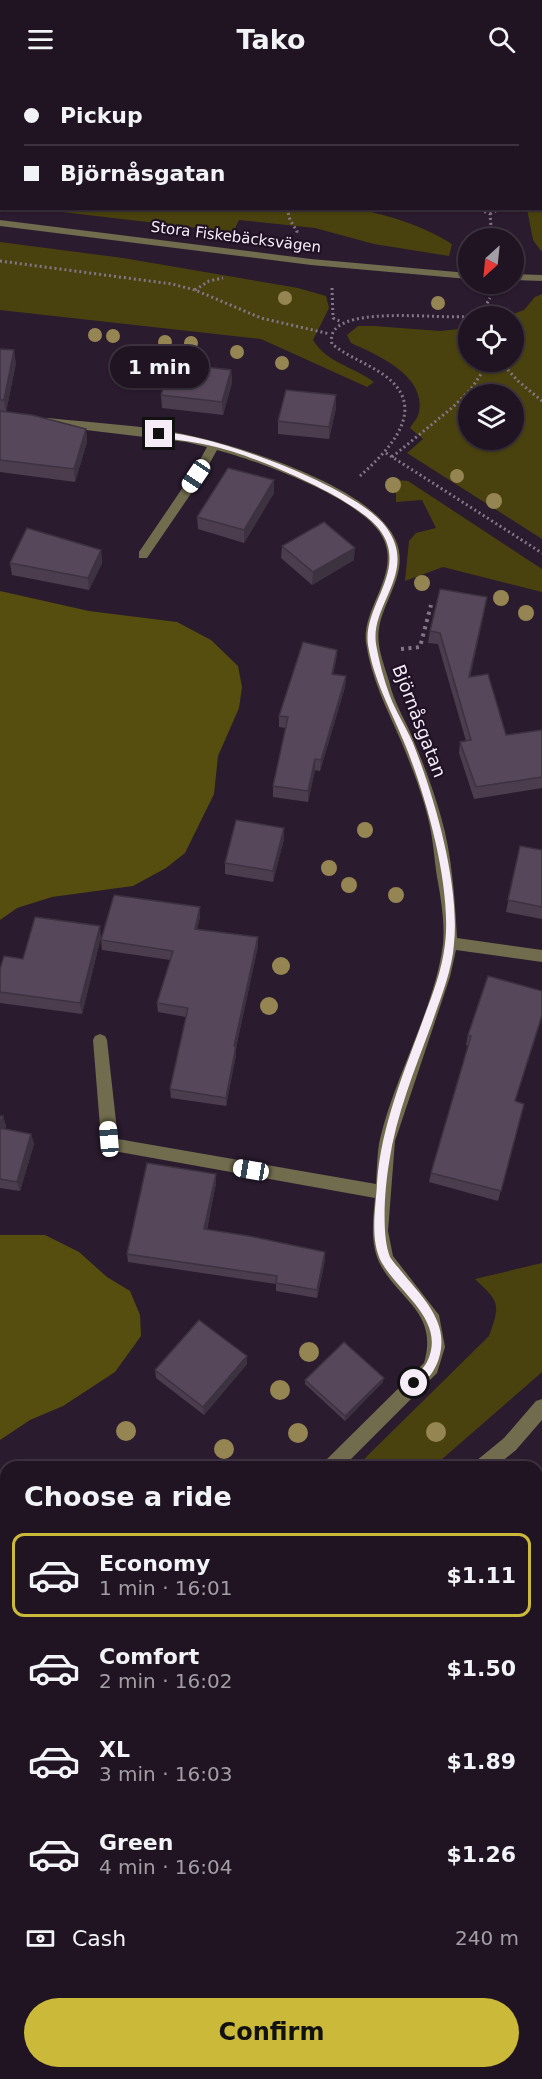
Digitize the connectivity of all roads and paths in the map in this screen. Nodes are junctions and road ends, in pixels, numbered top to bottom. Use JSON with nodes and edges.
{"nodes":[{"id":1,"x":288,"y":210,"type":"edge"},
{"id":2,"x":480,"y":210,"type":"edge"},
{"id":3,"x":497,"y":210,"type":"edge"},
{"id":4,"x":490,"y":214,"type":"junction"},
{"id":5,"x":0,"y":223,"type":"edge"},
{"id":6,"x":491,"y":228,"type":"edge"},
{"id":7,"x":295,"y":238,"type":"dead end"},
{"id":8,"x":0,"y":261,"type":"edge"},
{"id":9,"x":458,"y":275,"type":"edge"},
{"id":10,"x":231,"y":277,"type":"dead end"},
{"id":11,"x":524,"y":278,"type":"edge"},
{"id":12,"x":542,"y":279,"type":"edge"},
{"id":13,"x":326,"y":286,"type":"dead end"},
{"id":14,"x":195,"y":290,"type":"junction"},
{"id":15,"x":490,"y":298,"type":"dead end"},
{"id":16,"x":486,"y":306,"type":"edge"},
{"id":17,"x":458,"y":316,"type":"edge"},
{"id":18,"x":342,"y":322,"type":"junction"},
{"id":19,"x":330,"y":334,"type":"junction"},
{"id":20,"x":482,"y":372,"type":"edge"},
{"id":21,"x":510,"y":372,"type":"edge"},
{"id":22,"x":542,"y":401,"type":"edge"},
{"id":23,"x":34,"y":421,"type":"edge"},
{"id":24,"x":215,"y":444,"type":"junction"},
{"id":25,"x":386,"y":453,"type":"junction"},
{"id":26,"x":392,"y":457,"type":"junction"},
{"id":27,"x":339,"y":495,"type":"junction"},
{"id":28,"x":542,"y":553,"type":"edge"},
{"id":29,"x":143,"y":555,"type":"dead end"},
{"id":30,"x":431,"y":605,"type":"dead end"},
{"id":31,"x":373,"y":651,"type":"junction"},
{"id":32,"x":450,"y":943,"type":"junction"},
{"id":33,"x":542,"y":956,"type":"edge"},
{"id":34,"x":100,"y":1040,"type":"dead end"},
{"id":35,"x":381,"y":1192,"type":"junction"},
{"id":36,"x":542,"y":1407,"type":"edge"},
{"id":37,"x":337,"y":1461,"type":"edge"},
{"id":38,"x":489,"y":1461,"type":"edge"}],
"edges":[{"from":1,"to":7,"type":"path"},
{"from":2,"to":4,"type":"path"},
{"from":3,"to":4,"type":"path"},
{"from":4,"to":6,"type":"path"},
{"from":5,"to":9,"type":"street","name":"Stora Fiskebäcksvägen"},
{"from":8,"to":14,"type":"path"},
{"from":10,"to":14,"type":"path"},
{"from":11,"to":12,"type":"street"},
{"from":13,"to":18,"type":"path"},
{"from":14,"to":19,"type":"path"},
{"from":15,"to":16,"type":"path"},
{"from":17,"to":18,"type":"path"},
{"from":18,"to":19,"type":"path"},
{"from":19,"to":25,"type":"path"},
{"from":20,"to":26,"type":"path"},
{"from":21,"to":22,"type":"path"},
{"from":23,"to":24,"type":"street","name":"Björnåsgatan"},
{"from":24,"to":27,"type":"street","name":"Björnåsgatan"},
{"from":24,"to":29,"type":"street"},
{"from":25,"to":26,"type":"path"},
{"from":25,"to":27,"type":"path"},
{"from":26,"to":28,"type":"path"},
{"from":27,"to":31,"type":"street","name":"Björnåsgatan"},
{"from":30,"to":31,"type":"path"},
{"from":31,"to":32,"type":"street","name":"Björnåsgatan"},
{"from":32,"to":33,"type":"street"},
{"from":32,"to":35,"type":"street","name":"Björnåsgatan"},
{"from":34,"to":35,"type":"street"},
{"from":35,"to":37,"type":"street","name":"Björnåsgatan"},
{"from":36,"to":38,"type":"street"}]}
